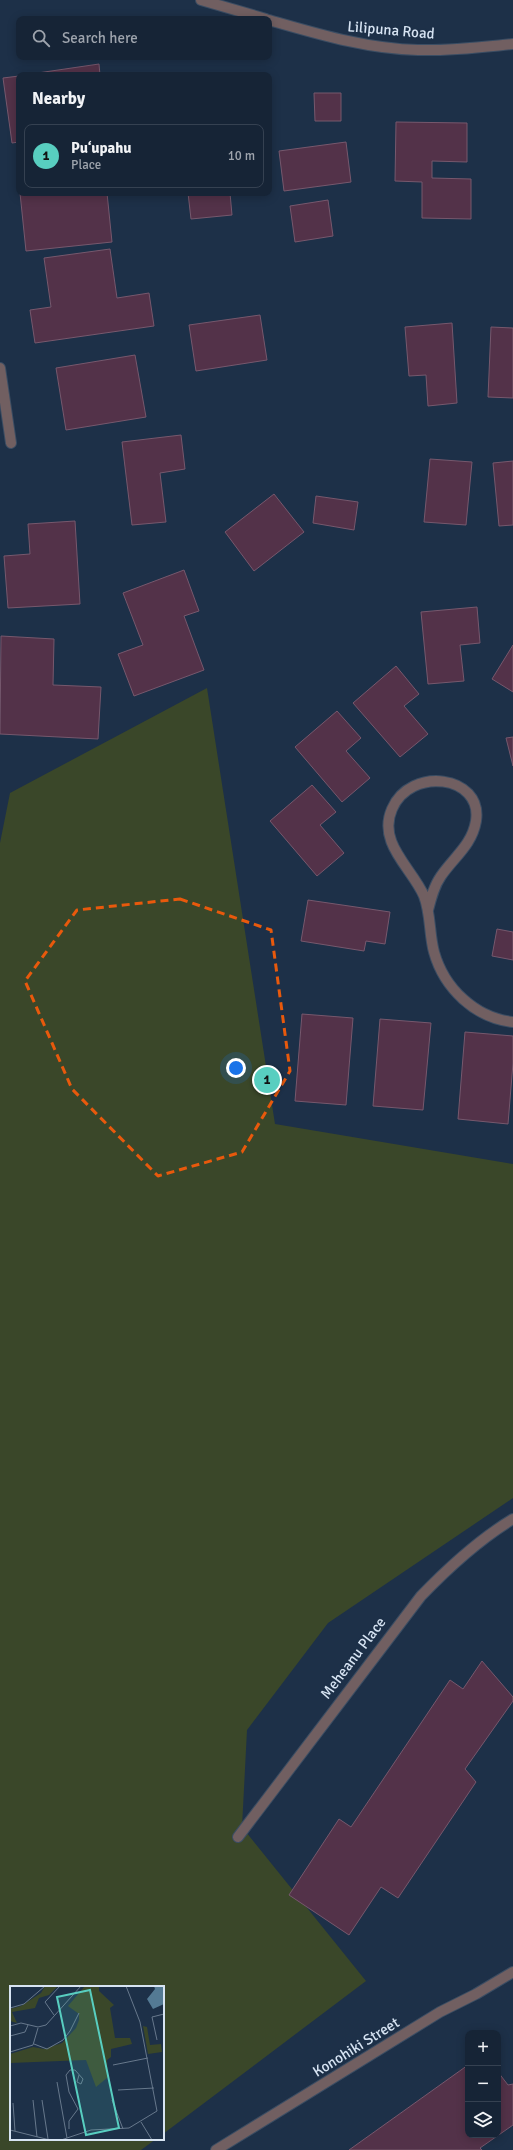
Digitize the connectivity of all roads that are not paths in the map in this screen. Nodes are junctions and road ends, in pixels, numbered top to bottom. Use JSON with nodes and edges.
{"nodes":[{"id":1,"x":202,"y":0,"type":"edge"},
{"id":2,"x":258,"y":16,"type":"edge"},
{"id":3,"x":272,"y":20,"type":"edge"},
{"id":4,"x":513,"y":44,"type":"edge"},
{"id":5,"x":0,"y":368,"type":"edge"},
{"id":6,"x":11,"y":443,"type":"dead end"},
{"id":7,"x":428,"y":910,"type":"junction"},
{"id":8,"x":513,"y":1022,"type":"edge"},
{"id":9,"x":513,"y":1519,"type":"edge"},
{"id":10,"x":238,"y":1837,"type":"dead end"},
{"id":11,"x":513,"y":1972,"type":"edge"},
{"id":12,"x":216,"y":2150,"type":"edge"}],
"edges":[{"from":1,"to":2,"type":"street","name":"Lilipuna Road"},
{"from":3,"to":4,"type":"street","name":"Lilipuna Road"},
{"from":5,"to":6,"type":"street"},
{"from":7,"to":7,"type":"street"},
{"from":7,"to":8,"type":"street"},
{"from":9,"to":10,"type":"street","name":"Meheanu Place"},
{"from":11,"to":12,"type":"street","name":"Konohiki Street"}]}
